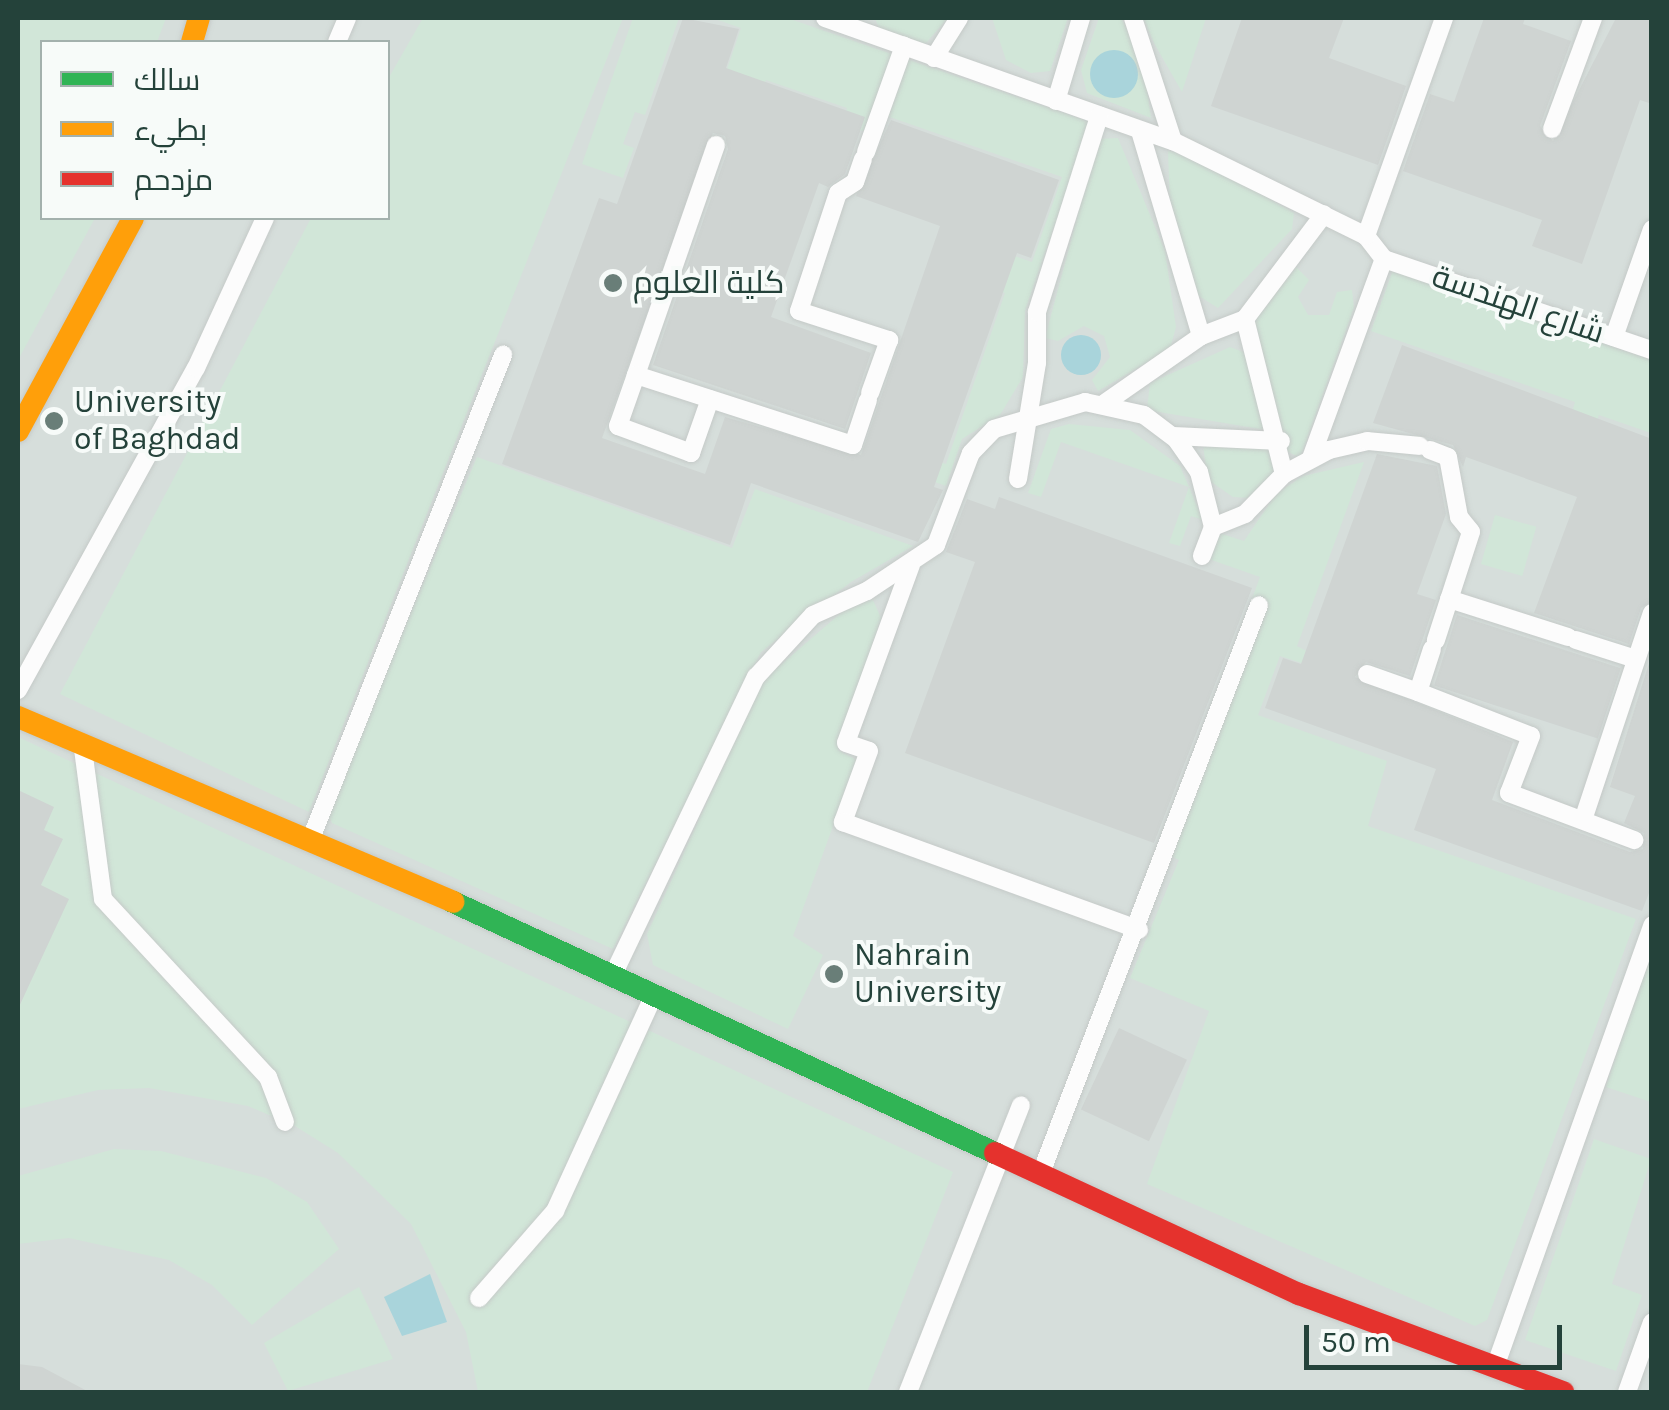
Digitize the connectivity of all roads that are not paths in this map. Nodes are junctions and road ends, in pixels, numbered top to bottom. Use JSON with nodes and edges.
{"nodes":[{"id":1,"x":825,"y":18,"type":"edge"},
{"id":2,"x":959,"y":18,"type":"edge"},
{"id":3,"x":1081,"y":18,"type":"edge"},
{"id":4,"x":1132,"y":18,"type":"edge"},
{"id":5,"x":1444,"y":18,"type":"edge"},
{"id":6,"x":1594,"y":18,"type":"edge"},
{"id":7,"x":849,"y":22,"type":"edge"},
{"id":8,"x":904,"y":46,"type":"junction"},
{"id":9,"x":934,"y":58,"type":"junction"},
{"id":10,"x":1056,"y":101,"type":"junction"},
{"id":11,"x":1099,"y":116,"type":"junction"},
{"id":12,"x":1552,"y":129,"type":"dead end"},
{"id":13,"x":1140,"y":131,"type":"junction"},
{"id":14,"x":1174,"y":141,"type":"junction"},
{"id":15,"x":716,"y":144,"type":"dead end"},
{"id":16,"x":1324,"y":214,"type":"junction"},
{"id":17,"x":131,"y":220,"type":"edge"},
{"id":18,"x":264,"y":220,"type":"edge"},
{"id":19,"x":1652,"y":229,"type":"edge"},
{"id":20,"x":1366,"y":236,"type":"junction"},
{"id":21,"x":1384,"y":259,"type":"junction"},
{"id":22,"x":1245,"y":319,"type":"junction"},
{"id":23,"x":1201,"y":336,"type":"junction"},
{"id":24,"x":1614,"y":337,"type":"junction"},
{"id":25,"x":1652,"y":350,"type":"edge"},
{"id":26,"x":503,"y":355,"type":"dead end"},
{"id":27,"x":636,"y":375,"type":"junction"},
{"id":28,"x":18,"y":384,"type":"edge"},
{"id":29,"x":38,"y":397,"type":"junction"},
{"id":30,"x":710,"y":399,"type":"junction"},
{"id":31,"x":1105,"y":403,"type":"junction"},
{"id":32,"x":1026,"y":420,"type":"junction"},
{"id":33,"x":18,"y":431,"type":"edge"},
{"id":34,"x":1173,"y":436,"type":"junction"},
{"id":35,"x":1281,"y":442,"type":"junction"},
{"id":36,"x":1312,"y":458,"type":"junction"},
{"id":37,"x":1284,"y":474,"type":"junction"},
{"id":38,"x":1018,"y":479,"type":"dead end"},
{"id":39,"x":1213,"y":527,"type":"junction"},
{"id":40,"x":1202,"y":556,"type":"dead end"},
{"id":41,"x":911,"y":566,"type":"junction"},
{"id":42,"x":1449,"y":599,"type":"junction"},
{"id":43,"x":1258,"y":605,"type":"dead end"},
{"id":44,"x":1652,"y":613,"type":"edge"},
{"id":45,"x":1636,"y":659,"type":"junction"},
{"id":46,"x":1366,"y":674,"type":"dead end"},
{"id":47,"x":18,"y":690,"type":"edge"},
{"id":48,"x":1418,"y":692,"type":"junction"},
{"id":49,"x":18,"y":718,"type":"edge"},
{"id":50,"x":82,"y":743,"type":"junction"},
{"id":51,"x":1583,"y":820,"type":"junction"},
{"id":52,"x":312,"y":836,"type":"junction"},
{"id":53,"x":1642,"y":843,"type":"edge"},
{"id":54,"x":1652,"y":925,"type":"edge"},
{"id":55,"x":1139,"y":930,"type":"junction"},
{"id":56,"x":612,"y":976,"type":"junction"},
{"id":57,"x":654,"y":995,"type":"junction"},
{"id":58,"x":1021,"y":1105,"type":"dead end"},
{"id":59,"x":285,"y":1122,"type":"dead end"},
{"id":60,"x":999,"y":1157,"type":"junction"},
{"id":61,"x":1040,"y":1173,"type":"junction"},
{"id":62,"x":479,"y":1298,"type":"dead end"},
{"id":63,"x":1652,"y":1322,"type":"edge"},
{"id":64,"x":1495,"y":1368,"type":"junction"},
{"id":65,"x":908,"y":1392,"type":"edge"},
{"id":66,"x":1563,"y":1392,"type":"edge"},
{"id":67,"x":1627,"y":1392,"type":"edge"}],
"edges":[{"from":1,"to":7,"type":"lane"},
{"from":2,"to":9,"type":"lane"},
{"from":3,"to":10,"type":"lane"},
{"from":4,"to":14,"type":"lane"},
{"from":5,"to":20,"type":"lane"},
{"from":6,"to":12,"type":"lane"},
{"from":7,"to":8,"type":"lane"},
{"from":8,"to":9,"type":"lane"},
{"from":8,"to":30,"type":"lane"},
{"from":9,"to":10,"type":"lane"},
{"from":10,"to":11,"type":"lane"},
{"from":11,"to":13,"type":"lane"},
{"from":11,"to":32,"type":"lane"},
{"from":13,"to":14,"type":"lane"},
{"from":13,"to":23,"type":"lane"},
{"from":14,"to":16,"type":"lane"},
{"from":15,"to":27,"type":"lane"},
{"from":16,"to":20,"type":"lane"},
{"from":16,"to":22,"type":"lane"},
{"from":17,"to":29,"type":"street"},
{"from":18,"to":47,"type":"lane"},
{"from":19,"to":24,"type":"lane"},
{"from":20,"to":21,"type":"lane"},
{"from":21,"to":24,"type":"lane","name":"شارع الهندسة"},
{"from":21,"to":36,"type":"lane"},
{"from":22,"to":23,"type":"lane"},
{"from":22,"to":35,"type":"lane"},
{"from":23,"to":31,"type":"lane"},
{"from":24,"to":25,"type":"lane","name":"شارع الهندسة"},
{"from":26,"to":52,"type":"lane"},
{"from":27,"to":30,"type":"lane"},
{"from":27,"to":30,"type":"lane"},
{"from":28,"to":29,"type":"lane"},
{"from":29,"to":33,"type":"street"},
{"from":31,"to":32,"type":"lane"},
{"from":31,"to":34,"type":"lane"},
{"from":32,"to":38,"type":"lane"},
{"from":32,"to":41,"type":"lane"},
{"from":34,"to":35,"type":"lane"},
{"from":34,"to":39,"type":"lane"},
{"from":35,"to":37,"type":"lane"},
{"from":36,"to":37,"type":"lane"},
{"from":36,"to":42,"type":"lane"},
{"from":37,"to":39,"type":"lane"},
{"from":39,"to":40,"type":"lane"},
{"from":41,"to":55,"type":"lane"},
{"from":41,"to":56,"type":"lane"},
{"from":42,"to":45,"type":"lane"},
{"from":42,"to":48,"type":"lane"},
{"from":43,"to":55,"type":"lane"},
{"from":44,"to":45,"type":"lane"},
{"from":45,"to":51,"type":"lane"},
{"from":46,"to":48,"type":"lane"},
{"from":48,"to":51,"type":"lane"},
{"from":49,"to":50,"type":"street"},
{"from":50,"to":52,"type":"street"},
{"from":50,"to":59,"type":"lane"},
{"from":51,"to":53,"type":"lane"},
{"from":52,"to":56,"type":"street"},
{"from":54,"to":64,"type":"lane"},
{"from":55,"to":61,"type":"lane"},
{"from":56,"to":57,"type":"street"},
{"from":57,"to":60,"type":"street"},
{"from":57,"to":62,"type":"lane"},
{"from":58,"to":60,"type":"lane"},
{"from":60,"to":61,"type":"street"},
{"from":60,"to":65,"type":"lane"},
{"from":61,"to":64,"type":"street"},
{"from":63,"to":67,"type":"lane"},
{"from":64,"to":66,"type":"street"}]}
